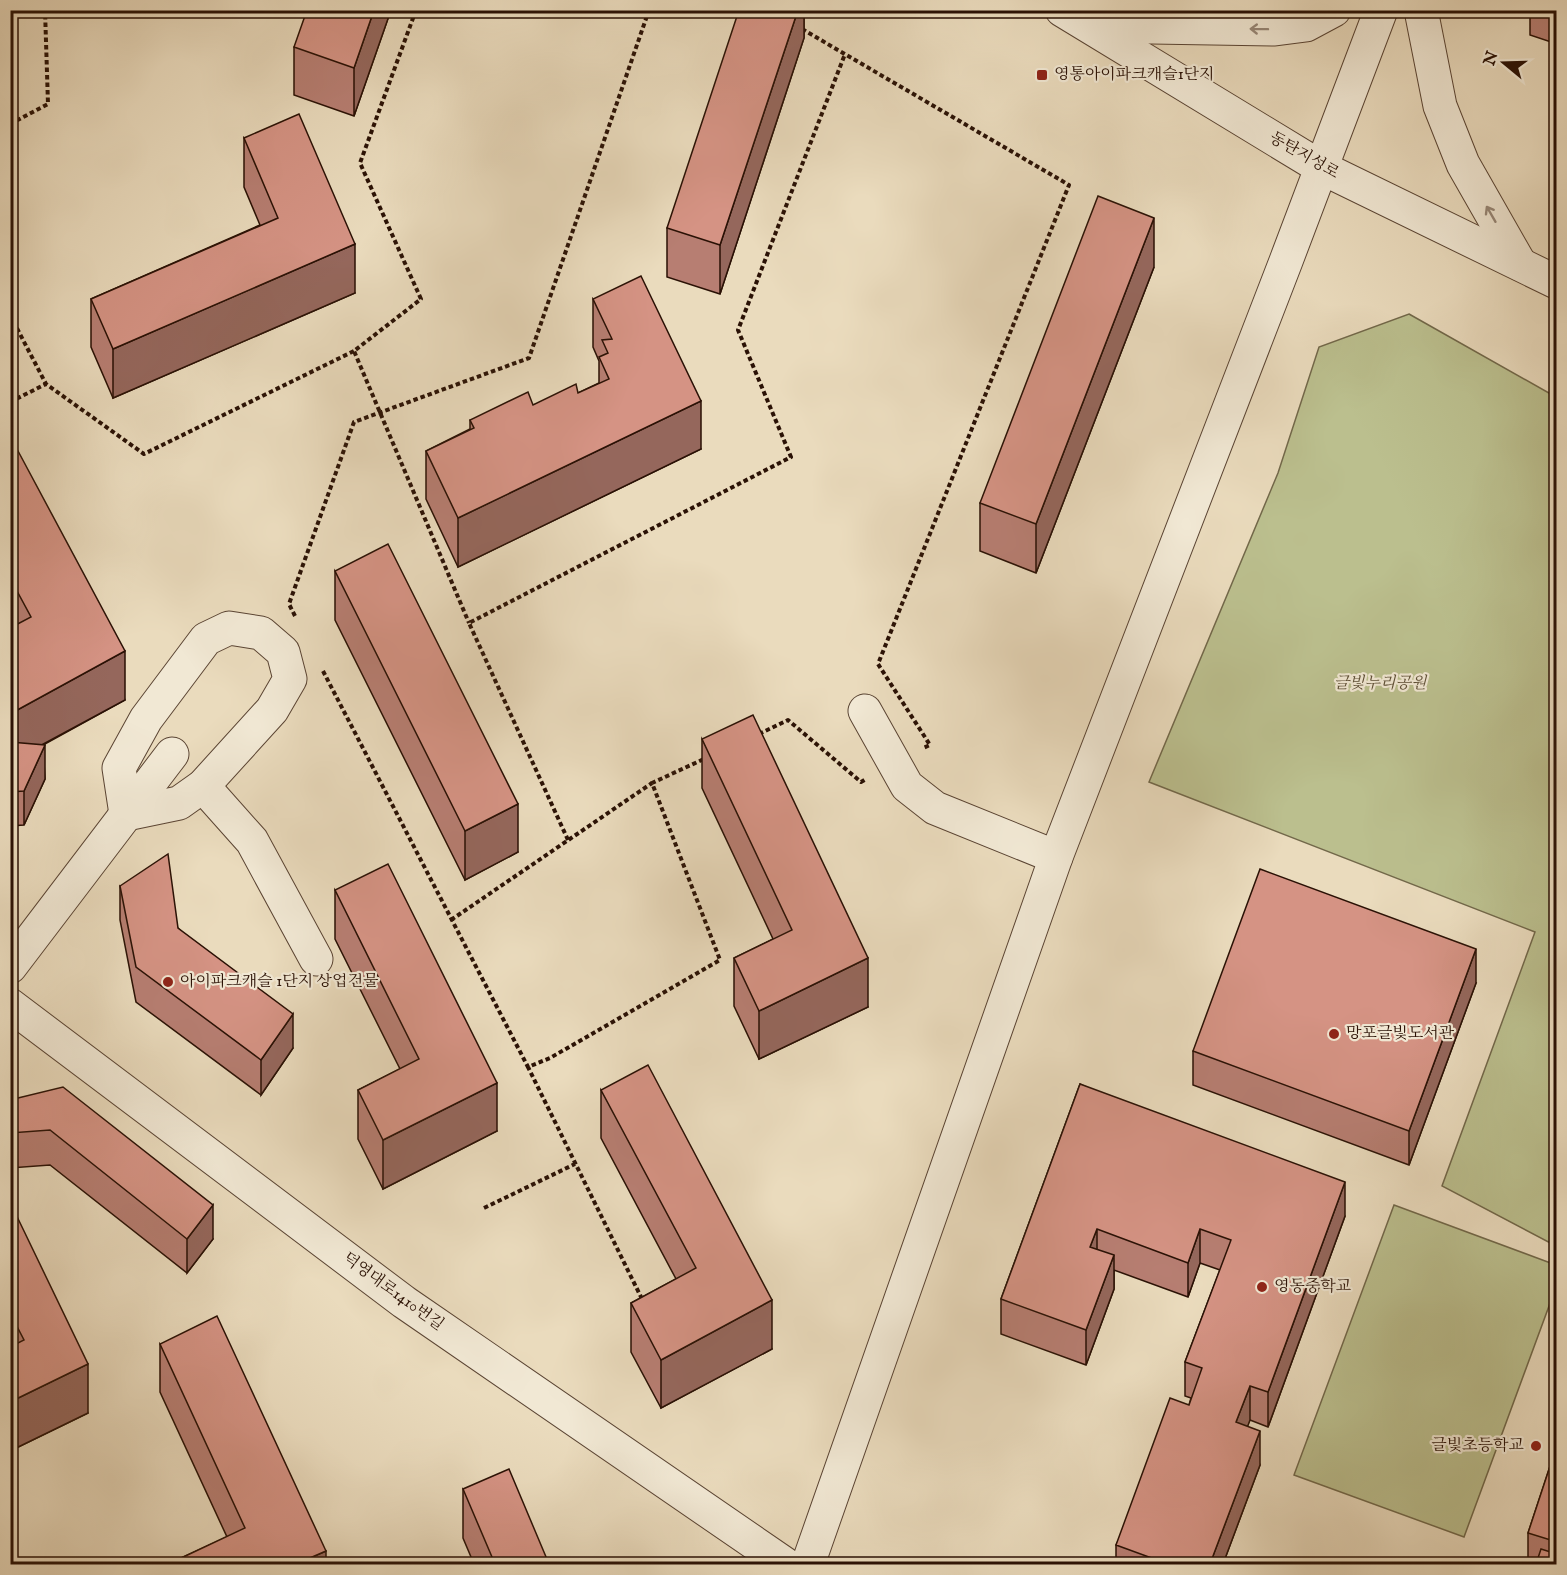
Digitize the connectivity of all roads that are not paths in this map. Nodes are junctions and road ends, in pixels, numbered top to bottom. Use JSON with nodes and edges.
{"nodes":[{"id":1,"x":1334,"y":10,"type":"edge"},
{"id":2,"x":1381,"y":10,"type":"edge"},
{"id":3,"x":1421,"y":10,"type":"edge"},
{"id":4,"x":1075,"y":18,"type":"edge"},
{"id":5,"x":1322,"y":168,"type":"junction"},
{"id":6,"x":1520,"y":264,"type":"junction"},
{"id":7,"x":1557,"y":282,"type":"edge"},
{"id":8,"x":865,"y":711,"type":"dead end"},
{"id":9,"x":172,"y":754,"type":"dead end"},
{"id":10,"x":203,"y":786,"type":"junction"},
{"id":11,"x":126,"y":814,"type":"junction"},
{"id":12,"x":1056,"y":857,"type":"junction"},
{"id":13,"x":316,"y":959,"type":"dead end"},
{"id":14,"x":10,"y":967,"type":"edge"},
{"id":15,"x":10,"y":1005,"type":"edge"},
{"id":16,"x":785,"y":1564,"type":"edge"},
{"id":17,"x":808,"y":1564,"type":"edge"}],
"edges":[{"from":1,"to":4,"type":"street","one_way":true},
{"from":2,"to":5,"type":"street"},
{"from":6,"to":3,"type":"street","one_way":true},
{"from":4,"to":5,"type":"street","name":"동탄지성로"},
{"from":5,"to":6,"type":"street","name":"동탄지성로"},
{"from":5,"to":12,"type":"street"},
{"from":6,"to":7,"type":"street","name":"동탄지성로"},
{"from":8,"to":12,"type":"street"},
{"from":9,"to":11,"type":"street"},
{"from":10,"to":11,"type":"street"},
{"from":10,"to":11,"type":"street"},
{"from":10,"to":13,"type":"street"},
{"from":11,"to":14,"type":"street"},
{"from":12,"to":17,"type":"street"},
{"from":15,"to":16,"type":"street","name":"덕영대로1410번길"}]}
